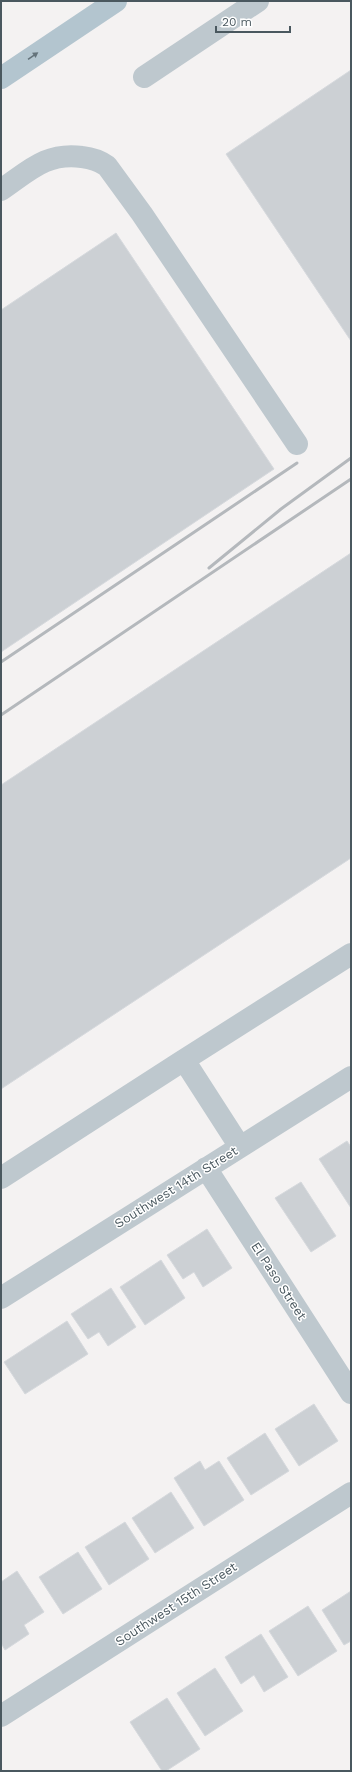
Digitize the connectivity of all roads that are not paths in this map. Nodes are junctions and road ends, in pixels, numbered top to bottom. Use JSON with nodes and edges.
{"nodes":[{"id":1,"x":116,"y":1,"type":"edge"},
{"id":2,"x":258,"y":1,"type":"edge"},
{"id":3,"x":144,"y":77,"type":"dead end"},
{"id":4,"x":1,"y":78,"type":"edge"},
{"id":5,"x":1,"y":190,"type":"edge"},
{"id":6,"x":297,"y":444,"type":"dead end"},
{"id":7,"x":351,"y":954,"type":"edge"},
{"id":8,"x":184,"y":1060,"type":"junction"},
{"id":9,"x":351,"y":1077,"type":"edge"},
{"id":10,"x":240,"y":1147,"type":"junction"},
{"id":11,"x":206,"y":1168,"type":"junction"},
{"id":12,"x":1,"y":1178,"type":"edge"},
{"id":13,"x":1,"y":1298,"type":"edge"},
{"id":14,"x":351,"y":1393,"type":"edge"},
{"id":15,"x":351,"y":1493,"type":"edge"},
{"id":16,"x":1,"y":1716,"type":"edge"}],
"edges":[{"from":4,"to":1,"type":"main road","one_way":true},
{"from":2,"to":3,"type":"street"},
{"from":5,"to":6,"type":"street"},
{"from":7,"to":8,"type":"street"},
{"from":8,"to":10,"type":"street"},
{"from":8,"to":12,"type":"street"},
{"from":9,"to":10,"type":"street","name":"Southwest 14th Street"},
{"from":10,"to":11,"type":"street","name":"Southwest 14th Street"},
{"from":11,"to":13,"type":"street","name":"Southwest 14th Street"},
{"from":11,"to":14,"type":"street","name":"El Paso Street"},
{"from":15,"to":16,"type":"street","name":"Southwest 15th Street"}]}
